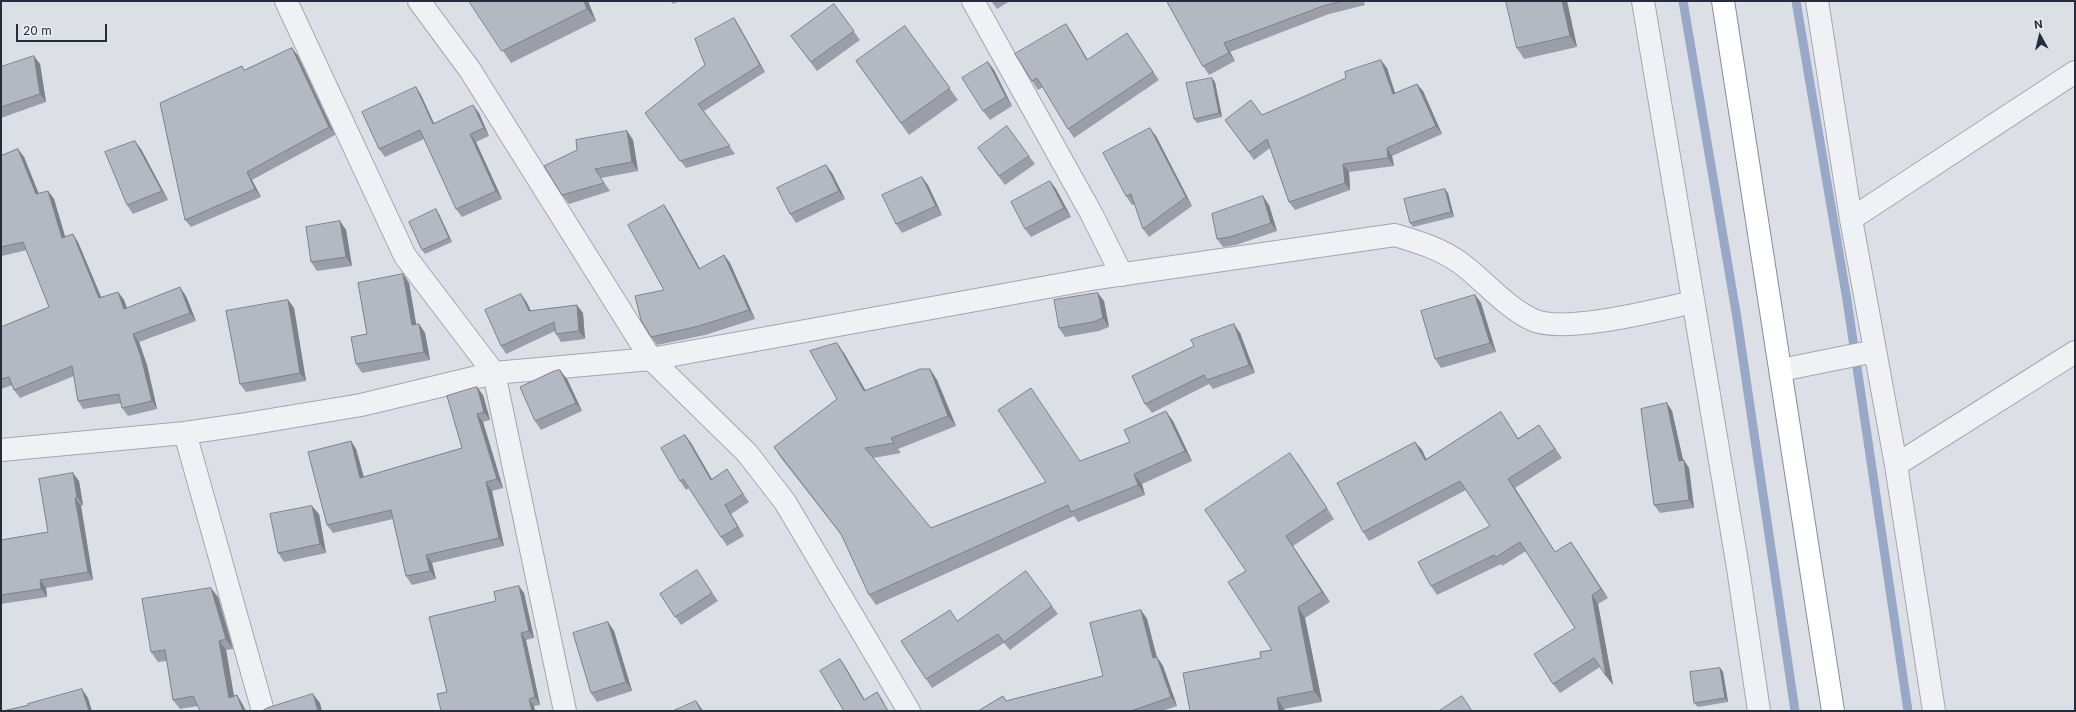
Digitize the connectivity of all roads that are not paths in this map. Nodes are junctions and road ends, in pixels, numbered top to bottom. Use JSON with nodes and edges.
{"nodes":[{"id":1,"x":286,"y":1,"type":"edge"},
{"id":2,"x":419,"y":1,"type":"edge"},
{"id":3,"x":972,"y":1,"type":"edge"},
{"id":4,"x":1643,"y":1,"type":"edge"},
{"id":5,"x":1723,"y":1,"type":"edge"},
{"id":6,"x":1817,"y":1,"type":"edge"},
{"id":7,"x":2075,"y":72,"type":"edge"},
{"id":8,"x":1851,"y":219,"type":"junction"},
{"id":9,"x":1122,"y":275,"type":"junction"},
{"id":10,"x":1692,"y":302,"type":"junction"},
{"id":11,"x":1875,"y":351,"type":"junction"},
{"id":12,"x":2075,"y":352,"type":"edge"},
{"id":13,"x":651,"y":359,"type":"junction"},
{"id":14,"x":1780,"y":370,"type":"junction"},
{"id":15,"x":494,"y":373,"type":"junction"},
{"id":16,"x":185,"y":433,"type":"junction"},
{"id":17,"x":1,"y":450,"type":"edge"},
{"id":18,"x":1896,"y":465,"type":"junction"},
{"id":19,"x":263,"y":711,"type":"edge"},
{"id":20,"x":565,"y":711,"type":"edge"},
{"id":21,"x":909,"y":711,"type":"edge"},
{"id":22,"x":1759,"y":711,"type":"edge"},
{"id":23,"x":1833,"y":711,"type":"edge"},
{"id":24,"x":1934,"y":711,"type":"edge"}],
"edges":[{"from":1,"to":15,"type":"street"},
{"from":2,"to":13,"type":"street"},
{"from":3,"to":9,"type":"street"},
{"from":4,"to":10,"type":"street"},
{"from":5,"to":14,"type":"highway"},
{"from":6,"to":8,"type":"street"},
{"from":7,"to":8,"type":"street"},
{"from":8,"to":11,"type":"street"},
{"from":9,"to":10,"type":"street"},
{"from":9,"to":13,"type":"street"},
{"from":10,"to":22,"type":"street"},
{"from":11,"to":14,"type":"street"},
{"from":11,"to":18,"type":"street"},
{"from":12,"to":18,"type":"street"},
{"from":13,"to":15,"type":"street"},
{"from":13,"to":21,"type":"street"},
{"from":14,"to":23,"type":"highway"},
{"from":15,"to":16,"type":"street"},
{"from":15,"to":20,"type":"street"},
{"from":16,"to":17,"type":"street"},
{"from":16,"to":19,"type":"street"},
{"from":18,"to":24,"type":"street"}]}
